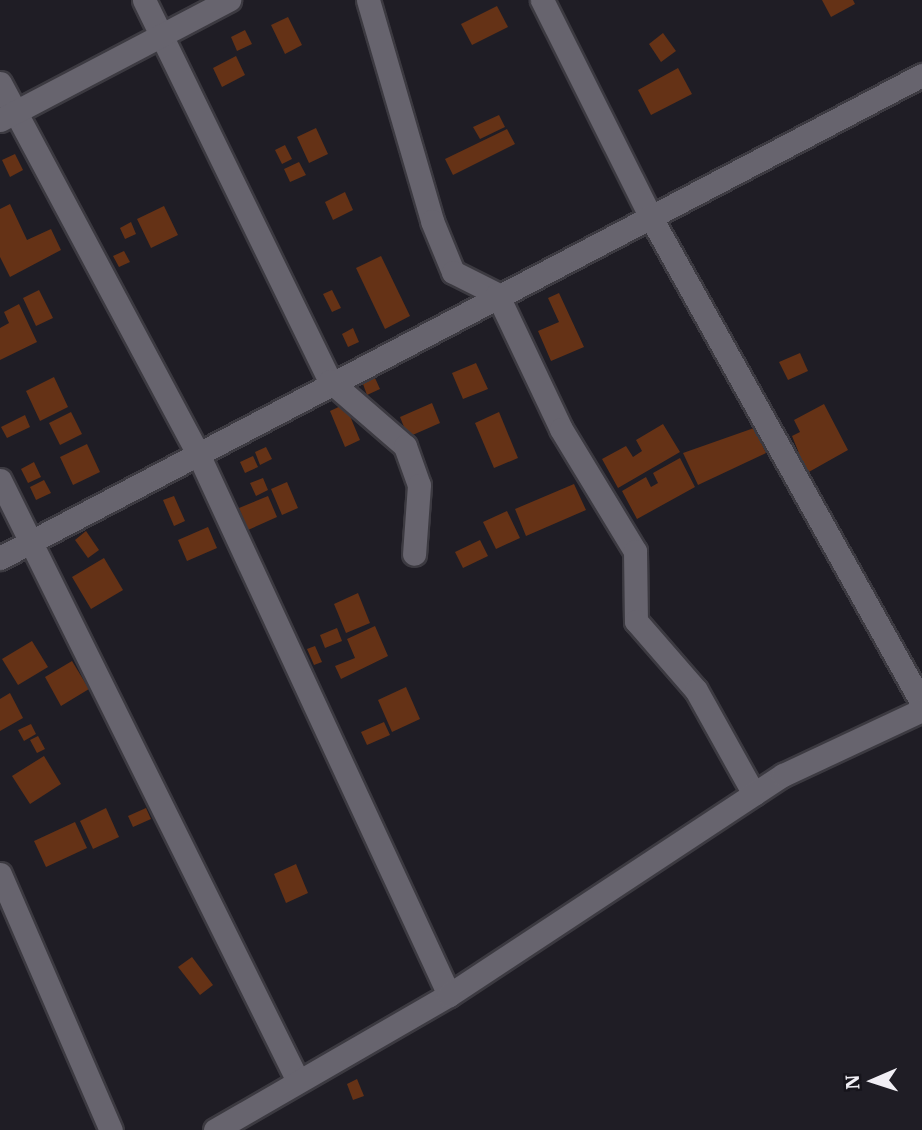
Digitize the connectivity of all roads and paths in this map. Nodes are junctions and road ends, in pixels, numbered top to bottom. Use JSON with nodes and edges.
{"nodes":[{"id":1,"x":144,"y":0,"type":"edge"},
{"id":2,"x":229,"y":0,"type":"edge"},
{"id":3,"x":368,"y":0,"type":"edge"},
{"id":4,"x":542,"y":0,"type":"edge"},
{"id":5,"x":162,"y":35,"type":"junction"},
{"id":6,"x":922,"y":75,"type":"edge"},
{"id":7,"x":0,"y":83,"type":"edge"},
{"id":8,"x":8,"y":116,"type":"edge"},
{"id":9,"x":650,"y":216,"type":"junction"},
{"id":10,"x":497,"y":294,"type":"junction"},
{"id":11,"x":330,"y":381,"type":"junction"},
{"id":12,"x":200,"y":458,"type":"junction"},
{"id":13,"x":0,"y":480,"type":"edge"},
{"id":14,"x":32,"y":543,"type":"junction"},
{"id":15,"x":414,"y":554,"type":"dead end"},
{"id":16,"x":0,"y":558,"type":"edge"},
{"id":17,"x":922,"y":704,"type":"edge"},
{"id":18,"x":922,"y":710,"type":"edge"},
{"id":19,"x":754,"y":794,"type":"junction"},
{"id":20,"x":2,"y":885,"type":"edge"},
{"id":21,"x":450,"y":995,"type":"junction"},
{"id":22,"x":298,"y":1081,"type":"junction"},
{"id":23,"x":111,"y":1130,"type":"edge"},
{"id":24,"x":215,"y":1130,"type":"edge"}],
"edges":[{"from":1,"to":5,"type":"street"},
{"from":2,"to":5,"type":"street"},
{"from":3,"to":10,"type":"street"},
{"from":4,"to":9,"type":"street"},
{"from":5,"to":8,"type":"street"},
{"from":5,"to":11,"type":"street"},
{"from":6,"to":9,"type":"street"},
{"from":7,"to":8,"type":"street"},
{"from":8,"to":12,"type":"street"},
{"from":9,"to":10,"type":"street"},
{"from":9,"to":17,"type":"street"},
{"from":10,"to":11,"type":"street"},
{"from":10,"to":19,"type":"street"},
{"from":11,"to":12,"type":"street"},
{"from":11,"to":15,"type":"street"},
{"from":12,"to":14,"type":"street"},
{"from":12,"to":21,"type":"street"},
{"from":13,"to":14,"type":"street"},
{"from":14,"to":16,"type":"street"},
{"from":14,"to":22,"type":"street"},
{"from":18,"to":19,"type":"street"},
{"from":19,"to":21,"type":"street"},
{"from":20,"to":23,"type":"street"},
{"from":21,"to":22,"type":"street"},
{"from":22,"to":24,"type":"street"}]}
